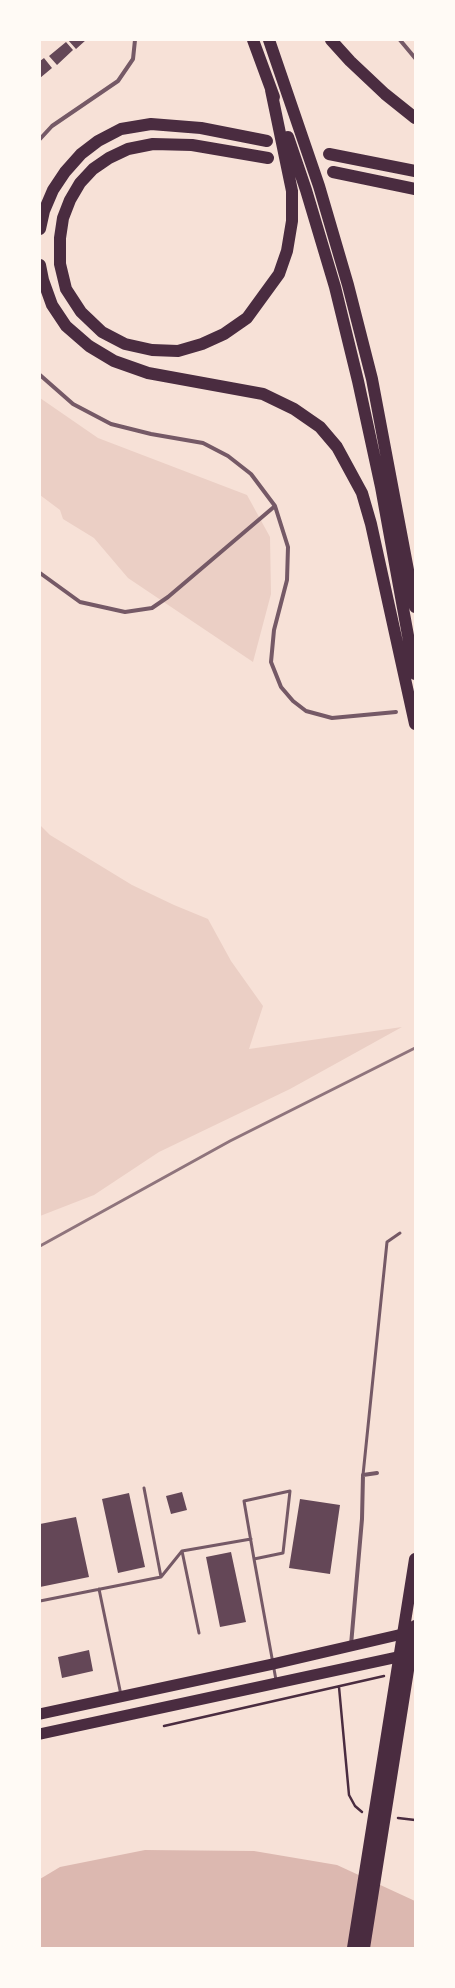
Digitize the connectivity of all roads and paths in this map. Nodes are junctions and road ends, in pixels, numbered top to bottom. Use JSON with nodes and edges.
{"nodes":[{"id":1,"x":135,"y":40,"type":"edge"},
{"id":2,"x":252,"y":40,"type":"edge"},
{"id":3,"x":269,"y":40,"type":"edge"},
{"id":4,"x":331,"y":40,"type":"edge"},
{"id":5,"x":400,"y":40,"type":"edge"},
{"id":6,"x":415,"y":58,"type":"edge"},
{"id":7,"x":271,"y":90,"type":"junction"},
{"id":8,"x":415,"y":118,"type":"edge"},
{"id":9,"x":40,"y":139,"type":"edge"},
{"id":10,"x":267,"y":141,"type":"dead end"},
{"id":11,"x":329,"y":154,"type":"dead end"},
{"id":12,"x":268,"y":158,"type":"dead end"},
{"id":13,"x":415,"y":171,"type":"edge"},
{"id":14,"x":333,"y":172,"type":"dead end"},
{"id":15,"x":415,"y":189,"type":"edge"},
{"id":16,"x":40,"y":229,"type":"edge"},
{"id":17,"x":40,"y":265,"type":"edge"},
{"id":18,"x":40,"y":375,"type":"edge"},
{"id":19,"x":275,"y":506,"type":"junction"},
{"id":20,"x":40,"y":573,"type":"edge"},
{"id":21,"x":415,"y":607,"type":"edge"},
{"id":22,"x":415,"y":674,"type":"edge"},
{"id":23,"x":396,"y":712,"type":"dead end"},
{"id":24,"x":415,"y":724,"type":"edge"},
{"id":25,"x":400,"y":1233,"type":"dead end"},
{"id":26,"x":377,"y":1473,"type":"dead end"},
{"id":27,"x":363,"y":1475,"type":"junction"},
{"id":28,"x":144,"y":1488,"type":"dead end"},
{"id":29,"x":251,"y":1539,"type":"junction"},
{"id":30,"x":182,"y":1551,"type":"junction"},
{"id":31,"x":254,"y":1559,"type":"junction"},
{"id":32,"x":415,"y":1559,"type":"edge"},
{"id":33,"x":161,"y":1576,"type":"junction"},
{"id":34,"x":99,"y":1589,"type":"junction"},
{"id":35,"x":40,"y":1601,"type":"edge"},
{"id":36,"x":415,"y":1626,"type":"edge"},
{"id":37,"x":415,"y":1632,"type":"edge"},
{"id":38,"x":200,"y":1633,"type":"dead end"},
{"id":39,"x":351,"y":1645,"type":"junction"},
{"id":40,"x":415,"y":1653,"type":"edge"},
{"id":41,"x":273,"y":1664,"type":"junction"},
{"id":42,"x":392,"y":1675,"type":"dead end"},
{"id":43,"x":277,"y":1683,"type":"junction"},
{"id":44,"x":339,"y":1687,"type":"junction"},
{"id":45,"x":122,"y":1696,"type":"junction"},
{"id":46,"x":40,"y":1714,"type":"edge"},
{"id":47,"x":164,"y":1726,"type":"dead end"},
{"id":48,"x":40,"y":1734,"type":"edge"},
{"id":49,"x":367,"y":1815,"type":"dead end"},
{"id":50,"x":394,"y":1818,"type":"dead end"},
{"id":51,"x":415,"y":1820,"type":"edge"},
{"id":52,"x":353,"y":1948,"type":"edge"},
{"id":53,"x":364,"y":1948,"type":"edge"}],
"edges":[{"from":1,"to":9,"type":"street"},
{"from":2,"to":7,"type":"highway"},
{"from":3,"to":21,"type":"highway"},
{"from":4,"to":8,"type":"highway"},
{"from":5,"to":6,"type":"street"},
{"from":7,"to":12,"type":"highway"},
{"from":7,"to":22,"type":"highway"},
{"from":10,"to":16,"type":"highway"},
{"from":11,"to":13,"type":"highway"},
{"from":14,"to":15,"type":"highway"},
{"from":17,"to":24,"type":"highway"},
{"from":18,"to":19,"type":"street"},
{"from":19,"to":20,"type":"street"},
{"from":19,"to":23,"type":"street"},
{"from":25,"to":27,"type":"lane"},
{"from":26,"to":27,"type":"street"},
{"from":27,"to":39,"type":"street"},
{"from":28,"to":33,"type":"lane"},
{"from":29,"to":30,"type":"lane"},
{"from":29,"to":31,"type":"lane"},
{"from":29,"to":31,"type":"lane"},
{"from":30,"to":33,"type":"lane"},
{"from":30,"to":38,"type":"lane"},
{"from":31,"to":41,"type":"lane"},
{"from":32,"to":52,"type":"highway"},
{"from":33,"to":34,"type":"lane"},
{"from":34,"to":35,"type":"lane"},
{"from":34,"to":45,"type":"lane"},
{"from":36,"to":53,"type":"highway"},
{"from":37,"to":39,"type":"highway"},
{"from":39,"to":41,"type":"highway"},
{"from":40,"to":43,"type":"highway"},
{"from":41,"to":43,"type":"lane"},
{"from":41,"to":45,"type":"highway"},
{"from":42,"to":44,"type":"path"},
{"from":43,"to":48,"type":"highway"},
{"from":44,"to":47,"type":"path"},
{"from":44,"to":49,"type":"path"},
{"from":45,"to":46,"type":"highway"},
{"from":50,"to":51,"type":"path"}]}
